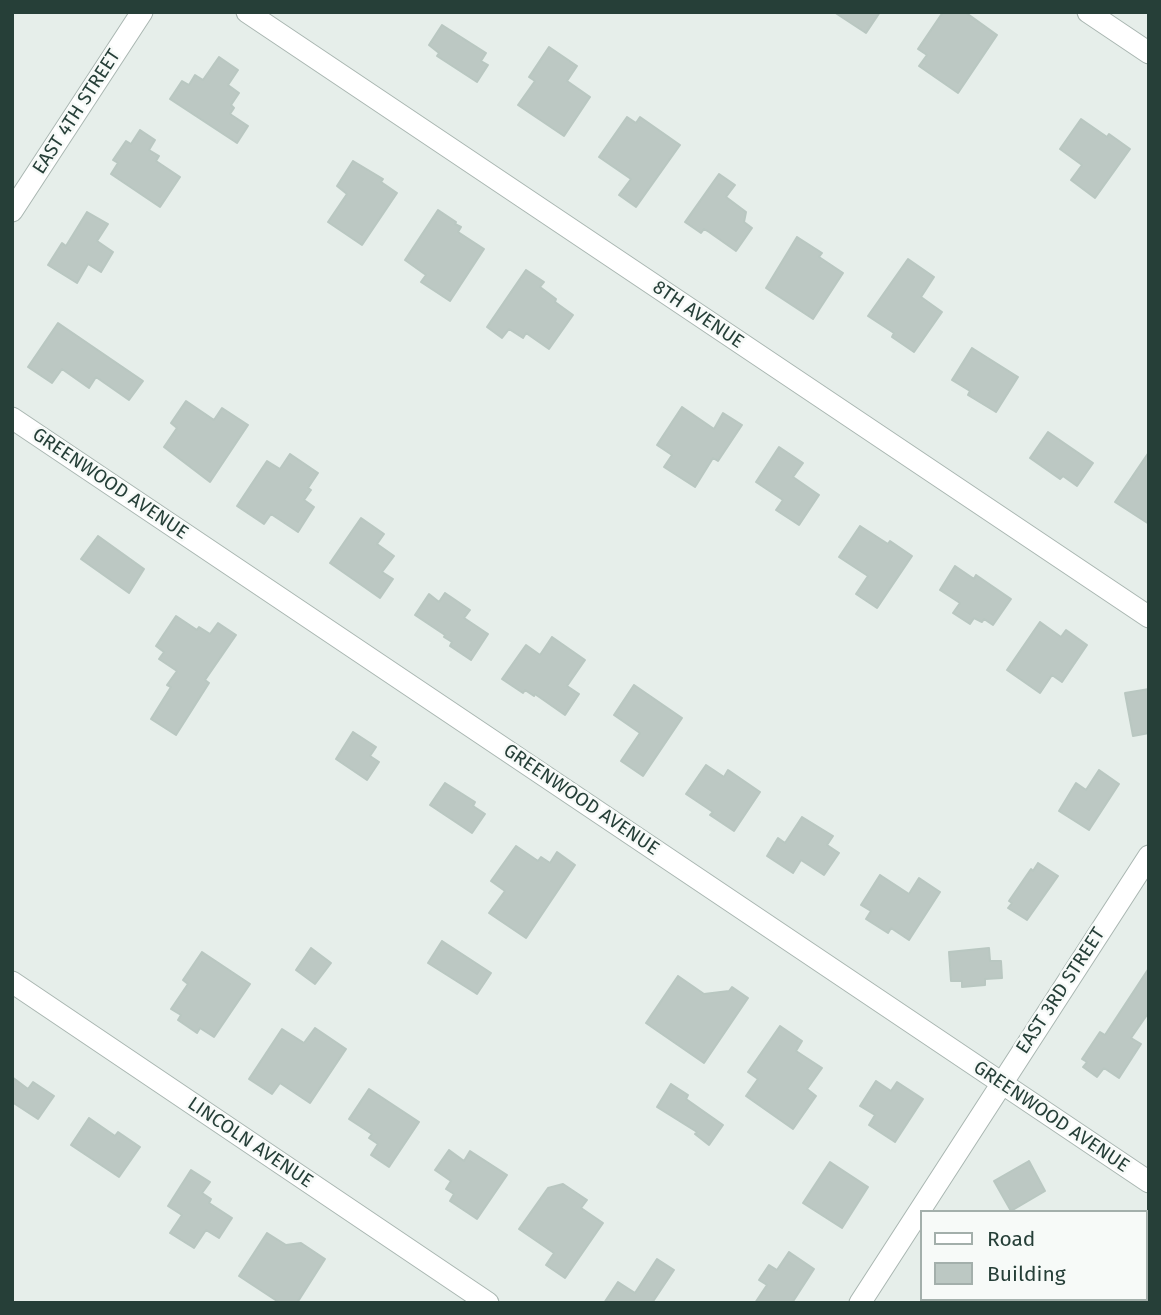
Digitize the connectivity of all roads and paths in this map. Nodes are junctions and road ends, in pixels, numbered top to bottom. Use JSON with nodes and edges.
{"nodes":[{"id":1,"x":142,"y":12,"type":"edge"},
{"id":2,"x":247,"y":12,"type":"edge"},
{"id":3,"x":1088,"y":12,"type":"edge"},
{"id":4,"x":1149,"y":53,"type":"edge"},
{"id":5,"x":12,"y":211,"type":"edge"},
{"id":6,"x":12,"y":418,"type":"edge"},
{"id":7,"x":1149,"y":617,"type":"edge"},
{"id":8,"x":1149,"y":856,"type":"edge"},
{"id":9,"x":12,"y":982,"type":"edge"},
{"id":10,"x":1001,"y":1083,"type":"junction"},
{"id":11,"x":1149,"y":1182,"type":"edge"},
{"id":12,"x":488,"y":1303,"type":"edge"},
{"id":13,"x":860,"y":1303,"type":"edge"}],
"edges":[{"from":1,"to":5,"type":"street","name":"EAST 4TH STREET"},
{"from":2,"to":7,"type":"street","name":"8TH AVENUE"},
{"from":3,"to":4,"type":"street"},
{"from":6,"to":10,"type":"street","name":"GREENWOOD AVENUE"},
{"from":8,"to":10,"type":"street","name":"EAST 3RD STREET"},
{"from":9,"to":12,"type":"street","name":"LINCOLN AVENUE"},
{"from":10,"to":11,"type":"street","name":"GREENWOOD AVENUE"},
{"from":10,"to":13,"type":"street","name":"EAST 3RD STREET"}]}
